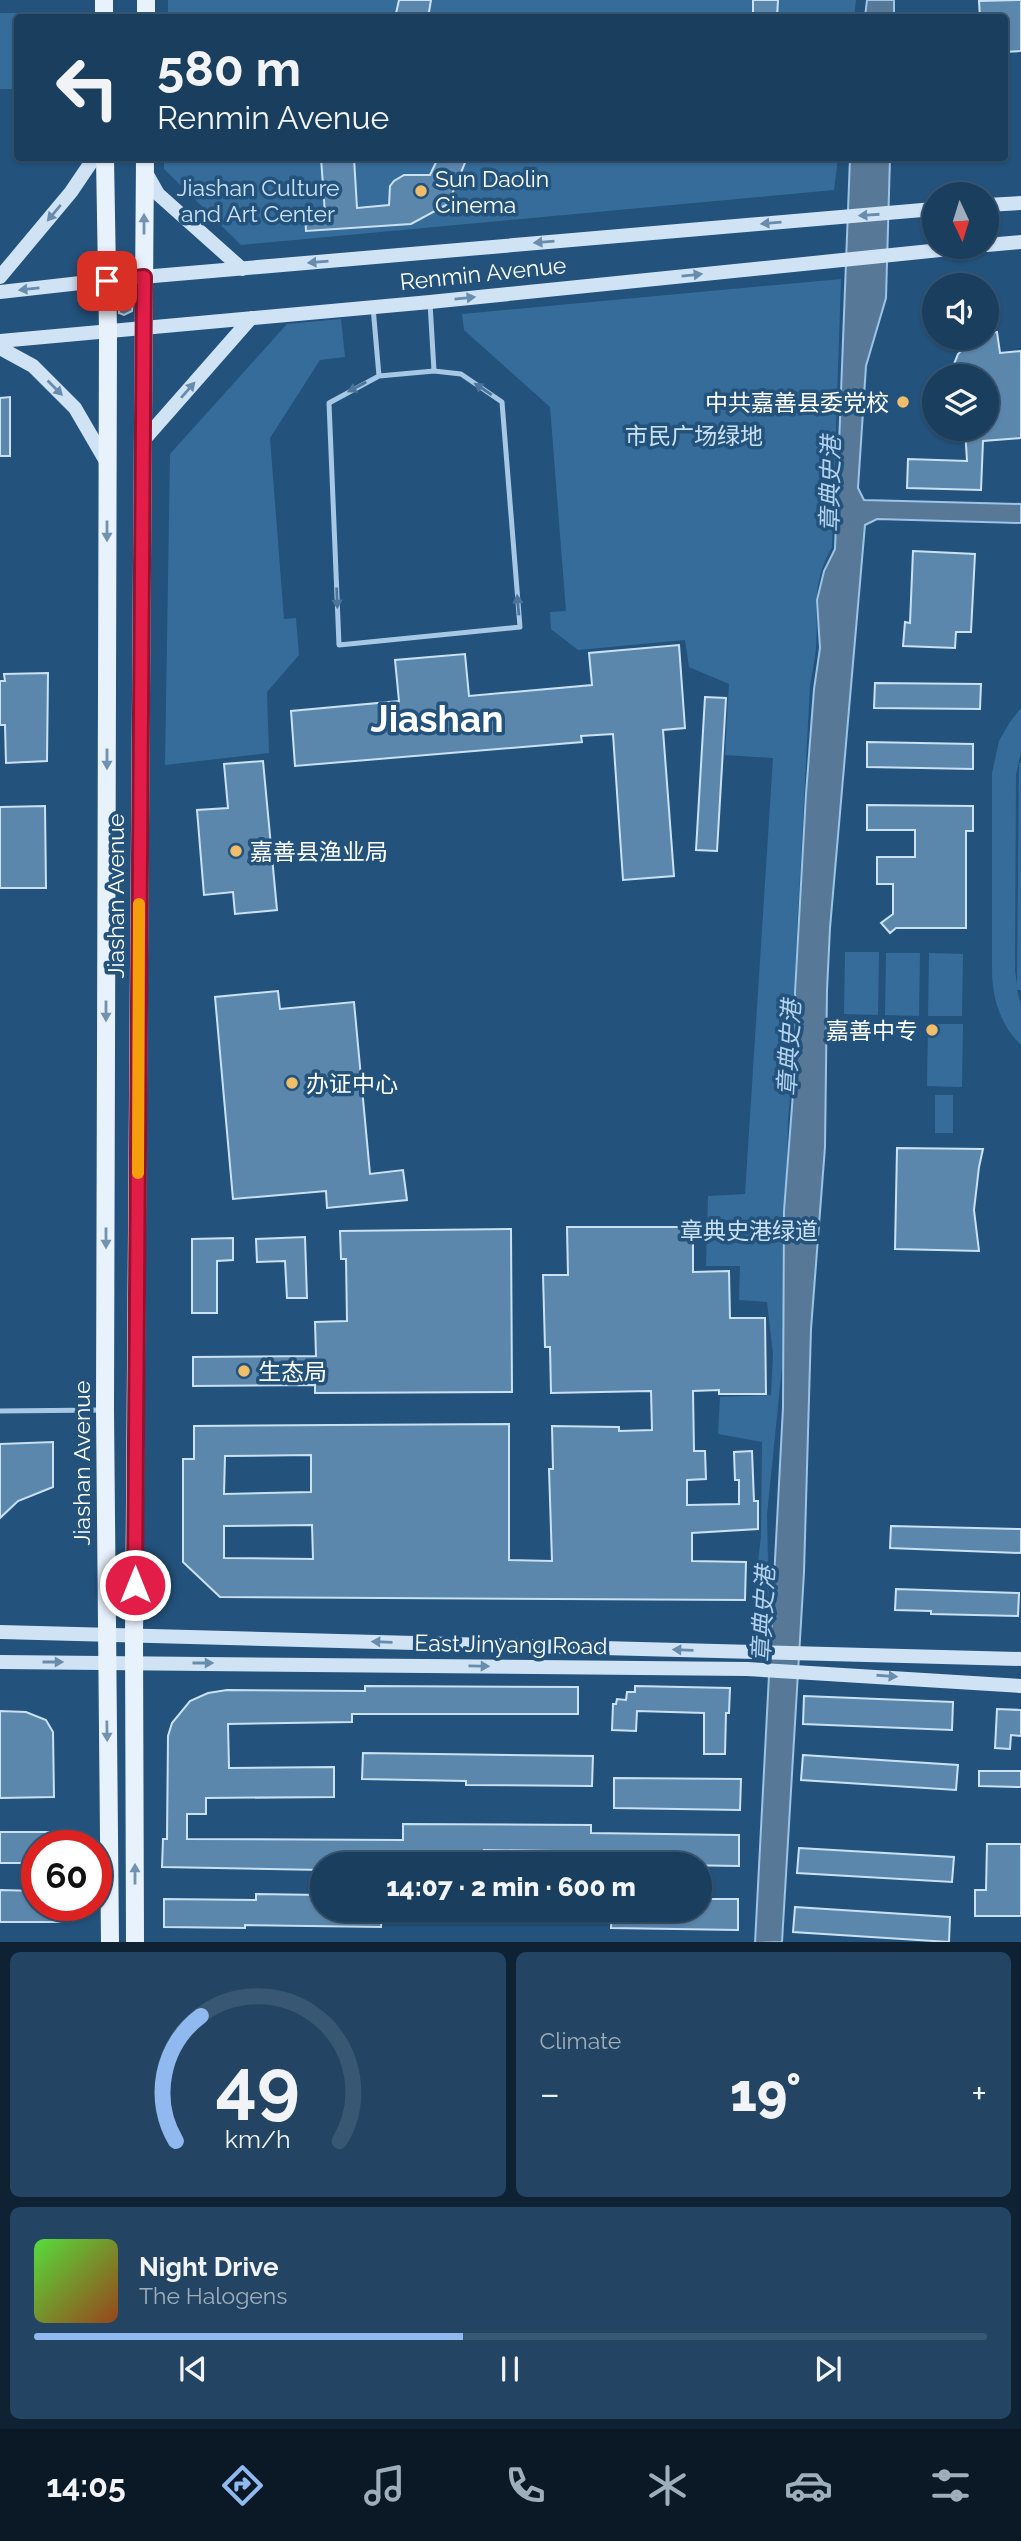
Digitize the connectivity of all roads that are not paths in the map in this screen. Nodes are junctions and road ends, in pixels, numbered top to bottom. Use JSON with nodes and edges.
{"nodes":[{"id":1,"x":92,"y":161,"type":"edge"},
{"id":2,"x":105,"y":161,"type":"edge"},
{"id":3,"x":145,"y":164,"type":"edge"},
{"id":4,"x":1021,"y":203,"type":"edge"},
{"id":5,"x":999,"y":204,"type":"edge"},
{"id":6,"x":922,"y":210,"type":"edge"},
{"id":7,"x":1021,"y":242,"type":"edge"},
{"id":8,"x":999,"y":244,"type":"edge"},
{"id":9,"x":922,"y":251,"type":"edge"},
{"id":10,"x":242,"y":269,"type":"junction"},
{"id":11,"x":0,"y":277,"type":"edge"},
{"id":12,"x":144,"y":277,"type":"junction"},
{"id":13,"x":107,"y":281,"type":"junction"},
{"id":14,"x":0,"y":292,"type":"edge"},
{"id":15,"x":430,"y":302,"type":"junction"},
{"id":16,"x":373,"y":307,"type":"junction"},
{"id":17,"x":251,"y":318,"type":"junction"},
{"id":18,"x":144,"y":327,"type":"junction"},
{"id":19,"x":108,"y":331,"type":"junction"},
{"id":20,"x":0,"y":341,"type":"edge"},
{"id":21,"x":0,"y":348,"type":"edge"},
{"id":22,"x":434,"y":371,"type":"junction"},
{"id":23,"x":379,"y":376,"type":"junction"},
{"id":24,"x":143,"y":442,"type":"junction"},
{"id":25,"x":107,"y":463,"type":"junction"},
{"id":26,"x":105,"y":1410,"type":"junction"},
{"id":27,"x":0,"y":1411,"type":"edge"},
{"id":28,"x":0,"y":1632,"type":"edge"},
{"id":29,"x":106,"y":1634,"type":"junction"},
{"id":30,"x":134,"y":1635,"type":"junction"},
{"id":31,"x":1021,"y":1659,"type":"edge"},
{"id":32,"x":0,"y":1662,"type":"edge"},
{"id":33,"x":106,"y":1663,"type":"junction"},
{"id":34,"x":134,"y":1663,"type":"junction"},
{"id":35,"x":1021,"y":1686,"type":"edge"},
{"id":36,"x":110,"y":1942,"type":"edge"},
{"id":37,"x":135,"y":1942,"type":"edge"}],
"edges":[{"from":1,"to":11,"type":"main road","one_way":true},
{"from":2,"to":13,"type":"main road","name":"Jiashan Avenue"},
{"from":3,"to":10,"type":"main road"},
{"from":12,"to":3,"type":"main road","name":"Jiashan Avenue","one_way":true},
{"from":4,"to":5,"type":"main road"},
{"from":6,"to":10,"type":"main road","name":"Renmin Avenue","one_way":true},
{"from":7,"to":8,"type":"main road"},
{"from":15,"to":9,"type":"main road","name":"Renmin Avenue","one_way":true},
{"from":10,"to":12,"type":"main road","name":"Renmin Avenue"},
{"from":12,"to":13,"type":"main road","name":"Renmin Avenue"},
{"from":12,"to":18,"type":"main road","name":"Jiashan Avenue"},
{"from":13,"to":14,"type":"main road","name":"Renmin Avenue","one_way":true},
{"from":13,"to":19,"type":"main road","name":"Jiashan Avenue"},
{"from":15,"to":16,"type":"main road","name":"Renmin Avenue"},
{"from":15,"to":22,"type":"lane"},
{"from":16,"to":17,"type":"main road","name":"Renmin Avenue"},
{"from":16,"to":23,"type":"lane"},
{"from":17,"to":18,"type":"main road","name":"Renmin Avenue"},
{"from":24,"to":17,"type":"main road","one_way":true},
{"from":18,"to":19,"type":"main road","name":"Renmin Avenue"},
{"from":18,"to":24,"type":"main road","name":"Jiashan Avenue"},
{"from":19,"to":20,"type":"main road","name":"Renmin Avenue"},
{"from":19,"to":25,"type":"main road","name":"Jiashan Avenue"},
{"from":21,"to":25,"type":"main road","one_way":true},
{"from":22,"to":23,"type":"lane"},
{"from":23,"to":22,"type":"lane","one_way":true},
{"from":24,"to":30,"type":"main road","name":"Jiashan Avenue"},
{"from":25,"to":26,"type":"main road","name":"Jiashan Avenue","one_way":true},
{"from":26,"to":27,"type":"lane"},
{"from":26,"to":29,"type":"main road","name":"Jiashan Avenue"},
{"from":28,"to":29,"type":"main road","name":"East Jinyang Road"},
{"from":29,"to":30,"type":"main road","name":"East Jinyang Road"},
{"from":29,"to":33,"type":"main road","name":"Jiashan Avenue"},
{"from":31,"to":30,"type":"main road","name":"East Jinyang Road","one_way":true},
{"from":30,"to":34,"type":"main road","name":"Jiashan Avenue"},
{"from":32,"to":33,"type":"main road","name":"East Jinyang Road","one_way":true},
{"from":33,"to":34,"type":"main road","name":"East Jinyang Road"},
{"from":33,"to":36,"type":"main road","name":"Jiashan Avenue","one_way":true},
{"from":34,"to":35,"type":"main road","name":"East Jinyang Road","one_way":true},
{"from":37,"to":34,"type":"main road","name":"Jiashan Avenue","one_way":true}]}
